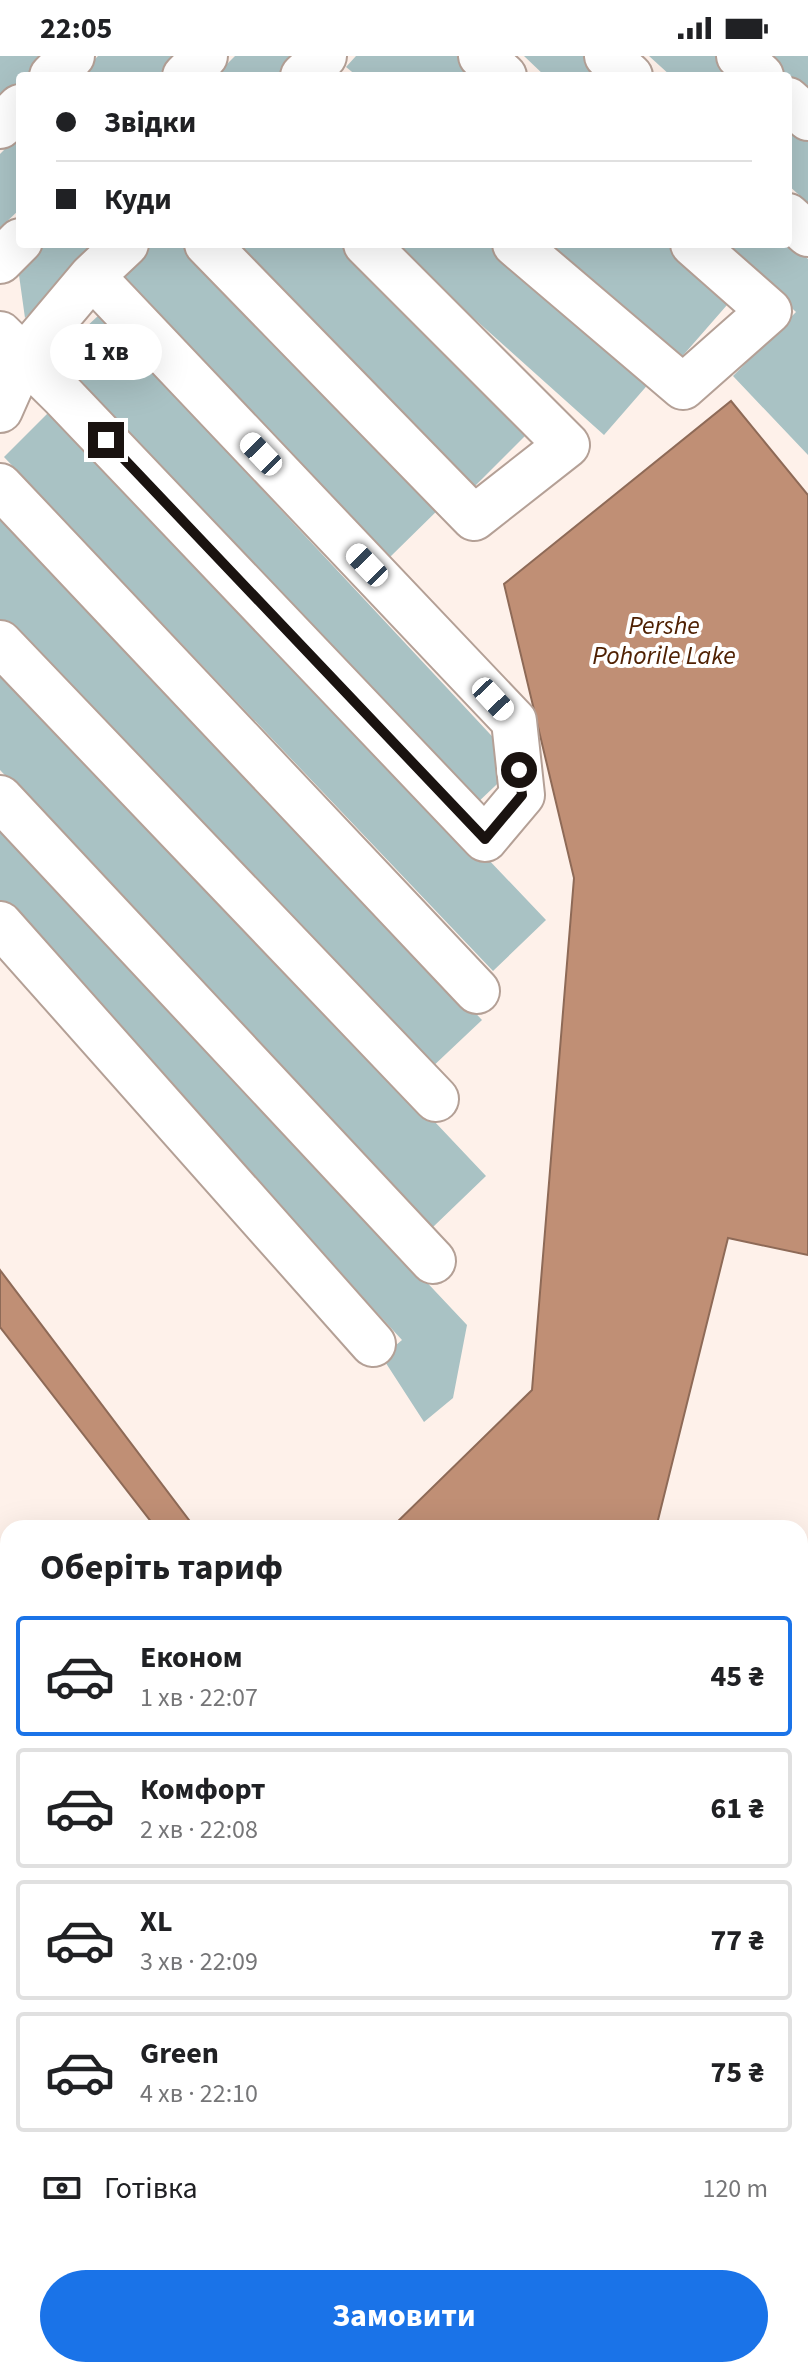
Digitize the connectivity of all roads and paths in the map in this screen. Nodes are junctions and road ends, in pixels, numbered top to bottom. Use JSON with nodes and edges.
{"nodes":[{"id":1,"x":72,"y":56,"type":"edge"},
{"id":2,"x":205,"y":56,"type":"edge"},
{"id":3,"x":481,"y":56,"type":"edge"},
{"id":4,"x":607,"y":56,"type":"edge"},
{"id":5,"x":739,"y":56,"type":"edge"},
{"id":6,"x":56,"y":72,"type":"edge"},
{"id":7,"x":189,"y":72,"type":"edge"},
{"id":8,"x":499,"y":72,"type":"edge"},
{"id":9,"x":625,"y":72,"type":"edge"},
{"id":10,"x":757,"y":72,"type":"edge"},
{"id":11,"x":792,"y":104,"type":"edge"},
{"id":12,"x":16,"y":111,"type":"edge"},
{"id":13,"x":808,"y":118,"type":"edge"},
{"id":14,"x":0,"y":126,"type":"edge"},
{"id":15,"x":792,"y":220,"type":"edge"},
{"id":16,"x":808,"y":234,"type":"edge"},
{"id":17,"x":16,"y":245,"type":"edge"},
{"id":18,"x":122,"y":248,"type":"edge"},
{"id":19,"x":211,"y":248,"type":"edge"},
{"id":20,"x":370,"y":248,"type":"edge"},
{"id":21,"x":520,"y":248,"type":"edge"},
{"id":22,"x":698,"y":248,"type":"edge"},
{"id":23,"x":0,"y":261,"type":"edge"},
{"id":24,"x":92,"y":276,"type":"junction"},
{"id":25,"x":11,"y":346,"type":"edge"},
{"id":26,"x":0,"y":410,"type":"edge"},
{"id":27,"x":0,"y":486,"type":"edge"},
{"id":28,"x":0,"y":643,"type":"edge"},
{"id":29,"x":0,"y":798,"type":"edge"},
{"id":30,"x":0,"y":924,"type":"edge"},
{"id":31,"x":477,"y":991,"type":"dead end"},
{"id":32,"x":436,"y":1099,"type":"dead end"},
{"id":33,"x":433,"y":1261,"type":"dead end"},
{"id":34,"x":373,"y":1344,"type":"dead end"}],
"edges":[{"from":1,"to":6,"type":"lane"},
{"from":2,"to":7,"type":"lane"},
{"from":3,"to":8,"type":"lane"},
{"from":4,"to":9,"type":"lane"},
{"from":5,"to":10,"type":"lane"},
{"from":11,"to":13,"type":"lane"},
{"from":12,"to":14,"type":"lane"},
{"from":15,"to":16,"type":"lane"},
{"from":17,"to":23,"type":"lane"},
{"from":18,"to":24,"type":"lane"},
{"from":19,"to":20,"type":"lane"},
{"from":21,"to":22,"type":"lane"},
{"from":24,"to":25,"type":"lane"},
{"from":24,"to":25,"type":"lane"},
{"from":25,"to":26,"type":"lane"},
{"from":27,"to":31,"type":"lane"},
{"from":28,"to":32,"type":"lane"},
{"from":29,"to":33,"type":"lane"},
{"from":30,"to":34,"type":"lane"}]}
